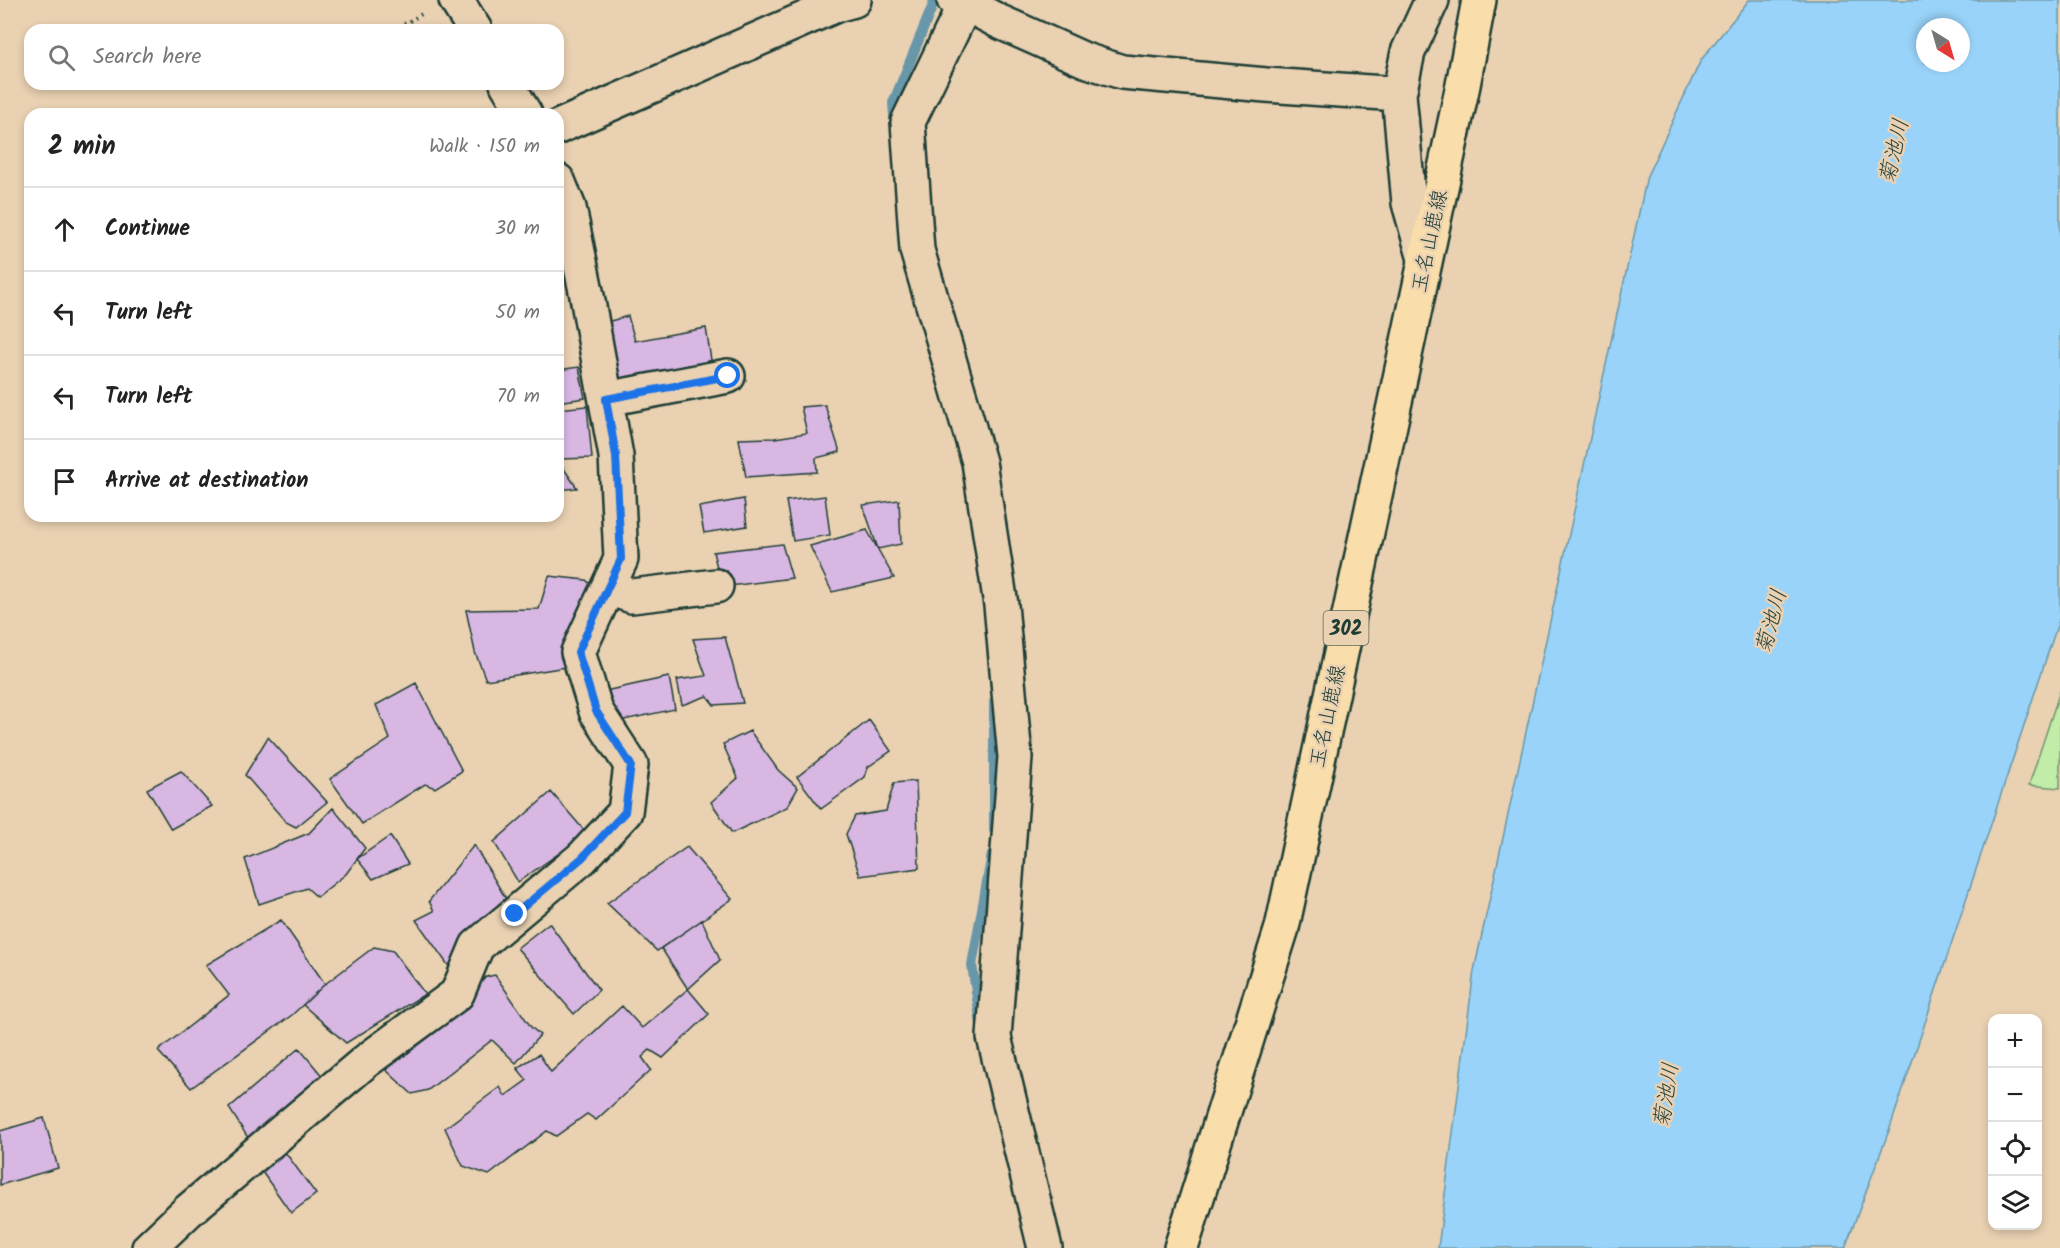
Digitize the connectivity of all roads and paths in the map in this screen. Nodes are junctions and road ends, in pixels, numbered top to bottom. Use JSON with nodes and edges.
{"nodes":[{"id":1,"x":854,"y":0,"type":"edge"},
{"id":2,"x":1432,"y":0,"type":"edge"},
{"id":3,"x":1479,"y":0,"type":"edge"},
{"id":4,"x":962,"y":1,"type":"edge"},
{"id":5,"x":443,"y":5,"type":"edge"},
{"id":6,"x":406,"y":24,"type":"edge"},
{"id":7,"x":467,"y":24,"type":"edge"},
{"id":8,"x":511,"y":90,"type":"edge"},
{"id":9,"x":1399,"y":94,"type":"junction"},
{"id":10,"x":521,"y":108,"type":"edge"},
{"id":11,"x":564,"y":124,"type":"edge"},
{"id":12,"x":564,"y":196,"type":"edge"},
{"id":13,"x":1425,"y":259,"type":"junction"},
{"id":14,"x":728,"y":376,"type":"dead end"},
{"id":15,"x":606,"y":399,"type":"junction"},
{"id":16,"x":716,"y":586,"type":"dead end"},
{"id":17,"x":608,"y":588,"type":"junction"},
{"id":18,"x":149,"y":1248,"type":"edge"},
{"id":19,"x":1046,"y":1248,"type":"edge"},
{"id":20,"x":1181,"y":1248,"type":"edge"}],
"edges":[{"from":1,"to":11,"type":"street"},
{"from":2,"to":9,"type":"street"},
{"from":3,"to":13,"type":"main road","name":"玉名山鹿線","number":"302"},
{"from":4,"to":9,"type":"street"},
{"from":4,"to":19,"type":"street"},
{"from":5,"to":6,"type":"path"},
{"from":5,"to":7,"type":"street"},
{"from":8,"to":10,"type":"street"},
{"from":9,"to":13,"type":"street"},
{"from":12,"to":15,"type":"street"},
{"from":13,"to":20,"type":"main road","name":"玉名山鹿線","number":"302"},
{"from":14,"to":15,"type":"street"},
{"from":15,"to":17,"type":"street"},
{"from":16,"to":17,"type":"street"},
{"from":17,"to":18,"type":"street"}]}
